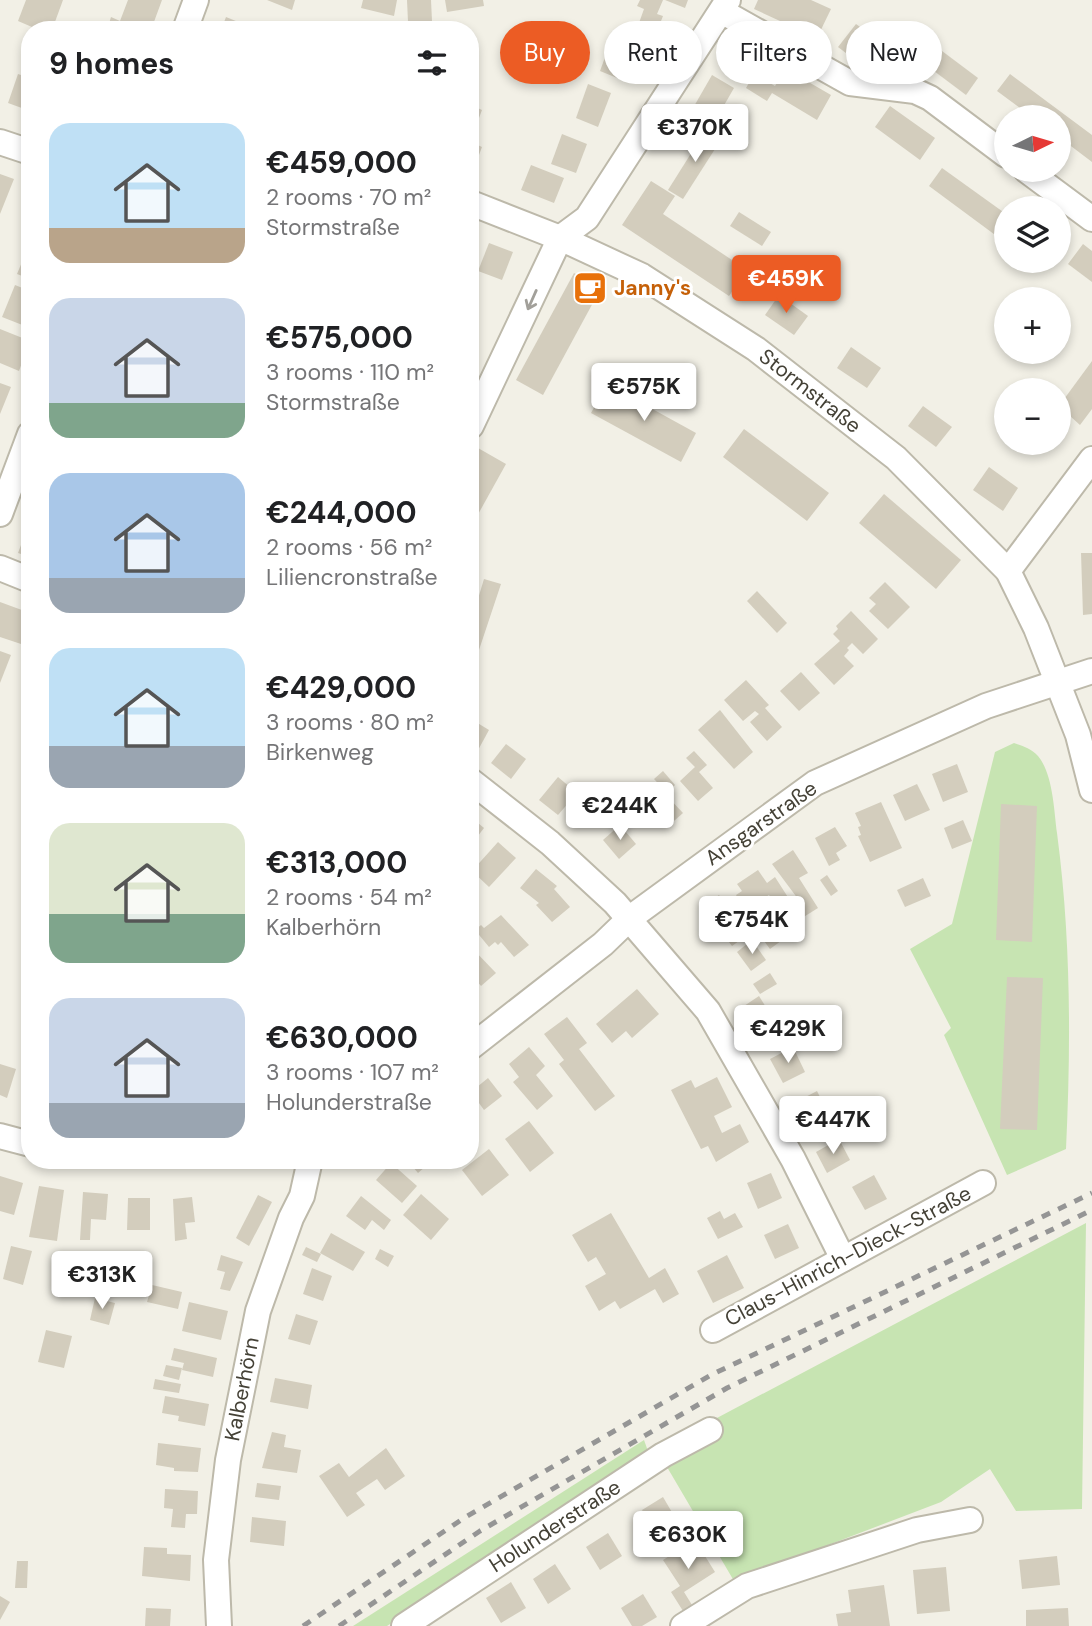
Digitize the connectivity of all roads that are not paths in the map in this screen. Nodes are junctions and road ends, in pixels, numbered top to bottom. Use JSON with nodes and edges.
{"nodes":[{"id":1,"x":196,"y":0,"type":"edge"},
{"id":2,"x":726,"y":6,"type":"edge"},
{"id":3,"x":188,"y":21,"type":"edge"},
{"id":4,"x":0,"y":142,"type":"edge"},
{"id":5,"x":994,"y":146,"type":"edge"},
{"id":6,"x":21,"y":149,"type":"edge"},
{"id":7,"x":1042,"y":182,"type":"edge"},
{"id":8,"x":479,"y":206,"type":"edge"},
{"id":9,"x":1092,"y":219,"type":"edge"},
{"id":10,"x":560,"y":237,"type":"junction"},
{"id":11,"x":479,"y":409,"type":"edge"},
{"id":12,"x":21,"y":458,"type":"edge"},
{"id":13,"x":1092,"y":459,"type":"edge"},
{"id":14,"x":0,"y":514,"type":"edge"},
{"id":15,"x":0,"y":568,"type":"edge"},
{"id":16,"x":1007,"y":571,"type":"junction"},
{"id":17,"x":21,"y":576,"type":"edge"},
{"id":18,"x":1092,"y":671,"type":"edge"},
{"id":19,"x":1058,"y":682,"type":"junction"},
{"id":20,"x":479,"y":787,"type":"edge"},
{"id":21,"x":1092,"y":790,"type":"edge"},
{"id":22,"x":630,"y":918,"type":"junction"},
{"id":23,"x":479,"y":1041,"type":"edge"},
{"id":24,"x":0,"y":1136,"type":"edge"},
{"id":25,"x":21,"y":1142,"type":"edge"},
{"id":26,"x":308,"y":1169,"type":"edge"},
{"id":27,"x":984,"y":1183,"type":"dead end"},
{"id":28,"x":843,"y":1259,"type":"junction"},
{"id":29,"x":713,"y":1330,"type":"dead end"},
{"id":30,"x":710,"y":1430,"type":"dead end"},
{"id":31,"x":970,"y":1520,"type":"dead end"},
{"id":32,"x":219,"y":1626,"type":"edge"},
{"id":33,"x":404,"y":1626,"type":"edge"},
{"id":34,"x":683,"y":1626,"type":"edge"}],
"edges":[{"from":1,"to":3,"type":"street"},
{"from":2,"to":5,"type":"street"},
{"from":2,"to":10,"type":"street"},
{"from":4,"to":6,"type":"street"},
{"from":7,"to":9,"type":"street"},
{"from":8,"to":10,"type":"street","name":"Stormstraße"},
{"from":10,"to":11,"type":"street","one_way":true},
{"from":10,"to":16,"type":"street","name":"Stormstraße"},
{"from":12,"to":14,"type":"street"},
{"from":13,"to":16,"type":"street"},
{"from":15,"to":17,"type":"street"},
{"from":16,"to":19,"type":"street","name":"Stormstraße"},
{"from":18,"to":19,"type":"street","name":"Ansgarstraße"},
{"from":19,"to":21,"type":"street","name":"Stormstraße"},
{"from":19,"to":22,"type":"street","name":"Ansgarstraße"},
{"from":20,"to":22,"type":"street"},
{"from":22,"to":23,"type":"street","name":"Ansgarstraße"},
{"from":22,"to":28,"type":"street"},
{"from":24,"to":25,"type":"street"},
{"from":26,"to":32,"type":"street","name":"Kalberhörn"},
{"from":27,"to":28,"type":"street","name":"Claus-Hinrich-Dieck-Straße"},
{"from":28,"to":29,"type":"street","name":"Claus-Hinrich-Dieck-Straße"},
{"from":30,"to":33,"type":"street","name":"Holunderstraße"},
{"from":31,"to":34,"type":"street"}]}
